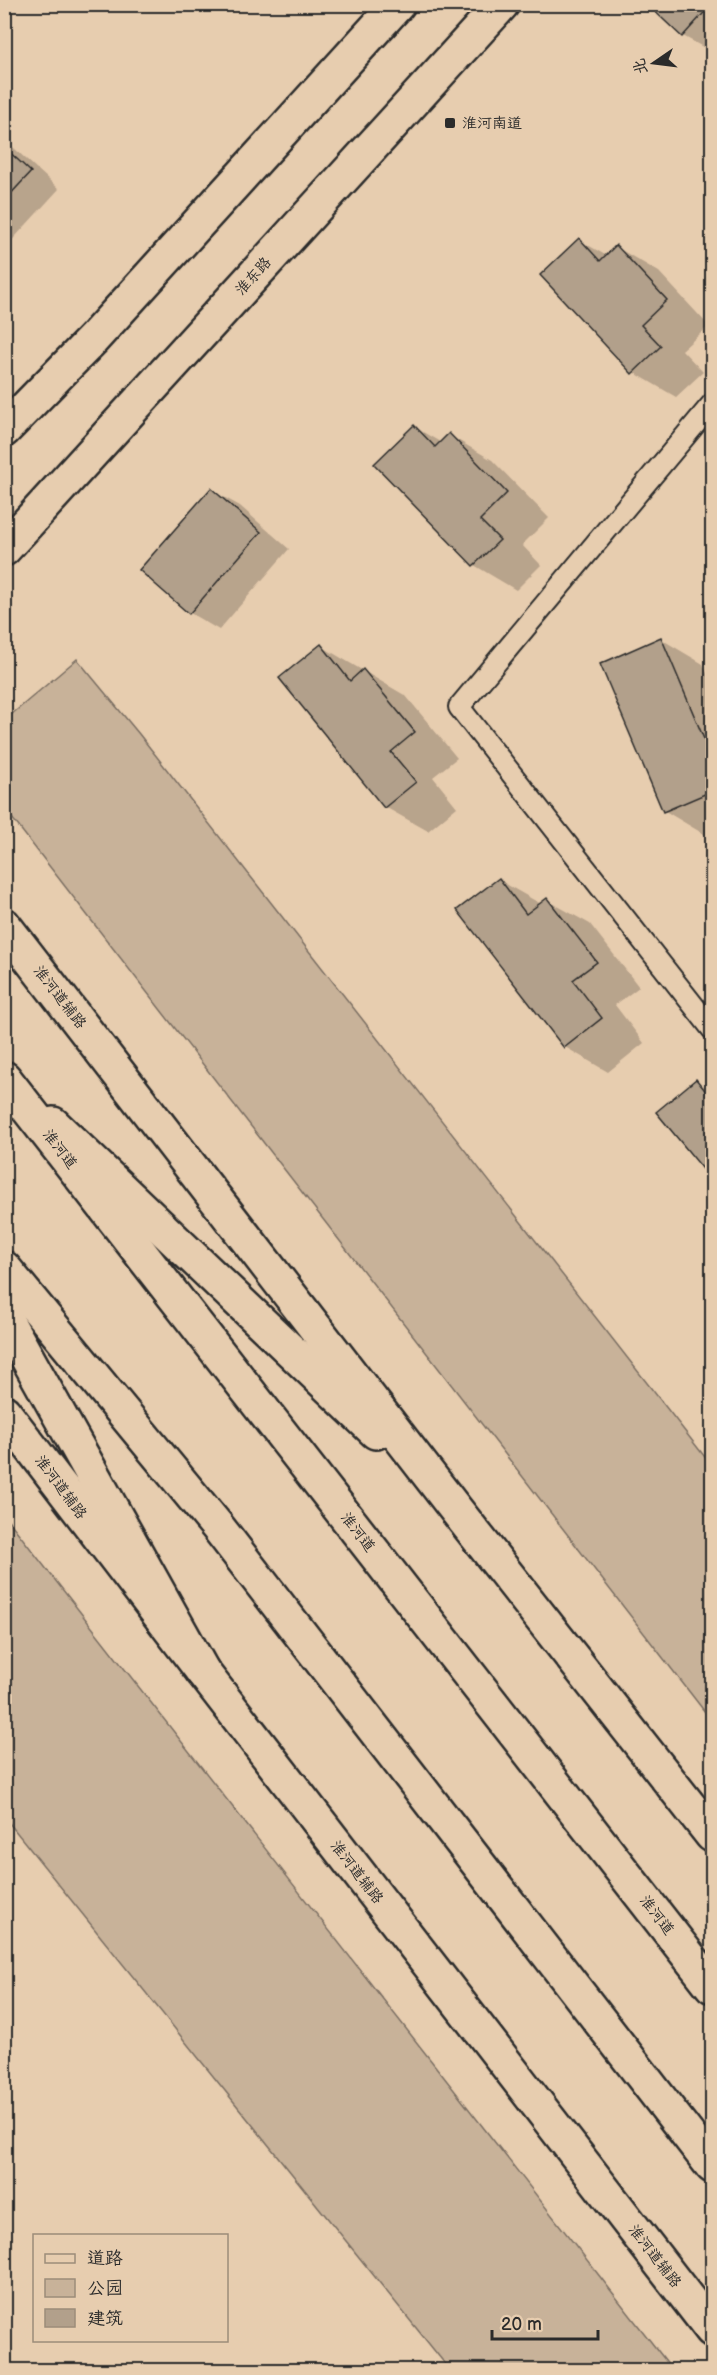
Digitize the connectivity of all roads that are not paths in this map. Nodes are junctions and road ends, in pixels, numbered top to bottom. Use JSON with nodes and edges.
{"nodes":[{"id":1,"x":398,"y":4,"type":"edge"},
{"id":2,"x":502,"y":4,"type":"edge"},
{"id":3,"x":712,"y":404,"type":"edge"},
{"id":4,"x":4,"y":430,"type":"edge"},
{"id":5,"x":4,"y":549,"type":"edge"},
{"id":6,"x":4,"y":925,"type":"edge"},
{"id":7,"x":712,"y":1029,"type":"edge"},
{"id":8,"x":5,"y":1078,"type":"edge"},
{"id":9,"x":4,"y":1268,"type":"edge"},
{"id":10,"x":4,"y":1316,"type":"edge"},
{"id":11,"x":4,"y":1412,"type":"edge"},
{"id":12,"x":453,"y":1506,"type":"junction"},
{"id":13,"x":203,"y":1672,"type":"junction"},
{"id":14,"x":712,"y":1835,"type":"edge"},
{"id":15,"x":712,"y":1986,"type":"edge"},
{"id":16,"x":712,"y":2166,"type":"edge"},
{"id":17,"x":712,"y":2330,"type":"edge"}],
"edges":[{"from":1,"to":4,"type":"main road"},
{"from":2,"to":5,"type":"main road","name":"淮东路"},
{"from":3,"to":7,"type":"lane"},
{"from":6,"to":12,"type":"main road","name":"淮河道辅路"},
{"from":8,"to":12,"type":"main road"},
{"from":8,"to":15,"type":"main road","name":"淮河道"},
{"from":9,"to":16,"type":"main road"},
{"from":10,"to":13,"type":"main road"},
{"from":11,"to":13,"type":"main road","name":"淮河道辅路"},
{"from":12,"to":14,"type":"main road","name":"淮河道辅路"},
{"from":13,"to":17,"type":"main road","name":"淮河道辅路"}]}
